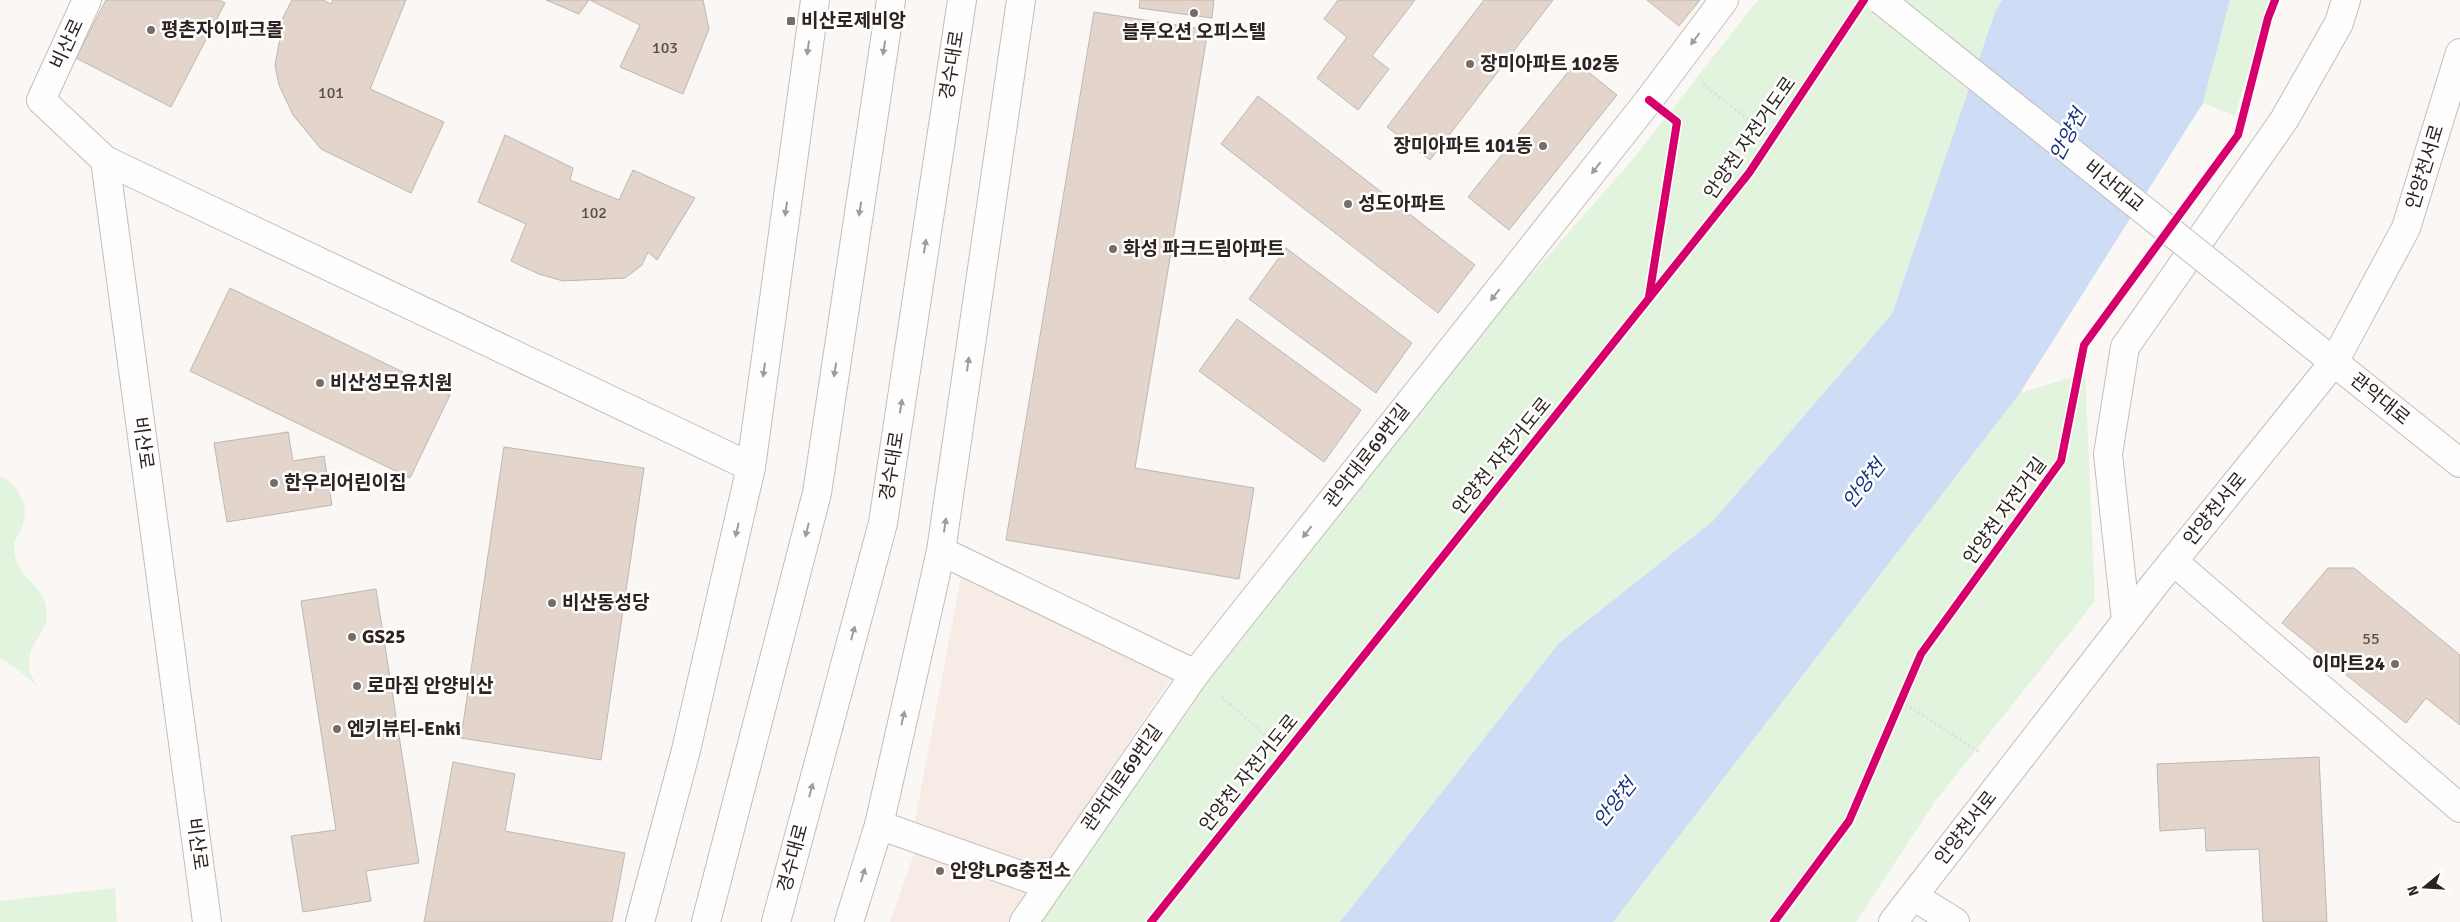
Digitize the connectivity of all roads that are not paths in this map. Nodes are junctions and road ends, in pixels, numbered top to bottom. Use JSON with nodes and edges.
{"nodes":[{"id":1,"x":87,"y":0,"type":"edge"},
{"id":2,"x":814,"y":0,"type":"edge"},
{"id":3,"x":891,"y":0,"type":"edge"},
{"id":4,"x":962,"y":0,"type":"edge"},
{"id":5,"x":1021,"y":0,"type":"edge"},
{"id":6,"x":1724,"y":0,"type":"edge"},
{"id":7,"x":1881,"y":0,"type":"edge"},
{"id":8,"x":2346,"y":0,"type":"edge"},
{"id":9,"x":2460,"y":53,"type":"edge"},
{"id":10,"x":105,"y":160,"type":"junction"},
{"id":11,"x":2300,"y":335,"type":"joint"},
{"id":12,"x":2334,"y":362,"type":"junction"},
{"id":13,"x":2460,"y":463,"type":"edge"},
{"id":14,"x":751,"y":468,"type":"junction"},
{"id":15,"x":941,"y":551,"type":"junction"},
{"id":16,"x":2173,"y":561,"type":"junction"},
{"id":17,"x":2126,"y":621,"type":"junction"},
{"id":18,"x":1195,"y":674,"type":"junction"},
{"id":19,"x":2460,"y":808,"type":"edge"},
{"id":20,"x":879,"y":825,"type":"junction"},
{"id":21,"x":1048,"y":885,"type":"junction"},
{"id":22,"x":1913,"y":896,"type":"junction"},
{"id":23,"x":207,"y":922,"type":"edge"},
{"id":24,"x":640,"y":922,"type":"edge"},
{"id":25,"x":706,"y":922,"type":"edge"},
{"id":26,"x":776,"y":922,"type":"edge"},
{"id":27,"x":849,"y":922,"type":"edge"},
{"id":28,"x":1024,"y":922,"type":"edge"},
{"id":29,"x":1892,"y":922,"type":"edge"},
{"id":30,"x":1954,"y":922,"type":"edge"}],
"edges":[{"from":1,"to":10,"type":"street","name":"비산로"},
{"from":2,"to":14,"type":"street","one_way":true},
{"from":3,"to":25,"type":"street","one_way":true},
{"from":26,"to":4,"type":"street","name":"경수대로","one_way":true},
{"from":15,"to":5,"type":"street","one_way":true},
{"from":6,"to":18,"type":"street","name":"관악대로69번길","one_way":true},
{"from":7,"to":11,"type":"street","name":"비산대교","bridge":true},
{"from":8,"to":17,"type":"street"},
{"from":9,"to":12,"type":"street","name":"안양천서로"},
{"from":10,"to":14,"type":"street"},
{"from":10,"to":23,"type":"street","name":"비산로"},
{"from":11,"to":12,"type":"street","name":"관악대로"},
{"from":12,"to":13,"type":"street","name":"관악대로"},
{"from":12,"to":16,"type":"street","name":"안양천서로"},
{"from":14,"to":24,"type":"street","one_way":true},
{"from":15,"to":18,"type":"street"},
{"from":20,"to":15,"type":"street","one_way":true},
{"from":16,"to":17,"type":"street","name":"안양천서로"},
{"from":16,"to":19,"type":"street"},
{"from":17,"to":22,"type":"street","name":"안양천서로"},
{"from":18,"to":21,"type":"street","name":"관악대로69번길"},
{"from":20,"to":21,"type":"street"},
{"from":27,"to":20,"type":"street","one_way":true},
{"from":21,"to":28,"type":"street","name":"관악대로69번길"},
{"from":22,"to":29,"type":"street","name":"안양천서로"},
{"from":22,"to":30,"type":"street"}]}
